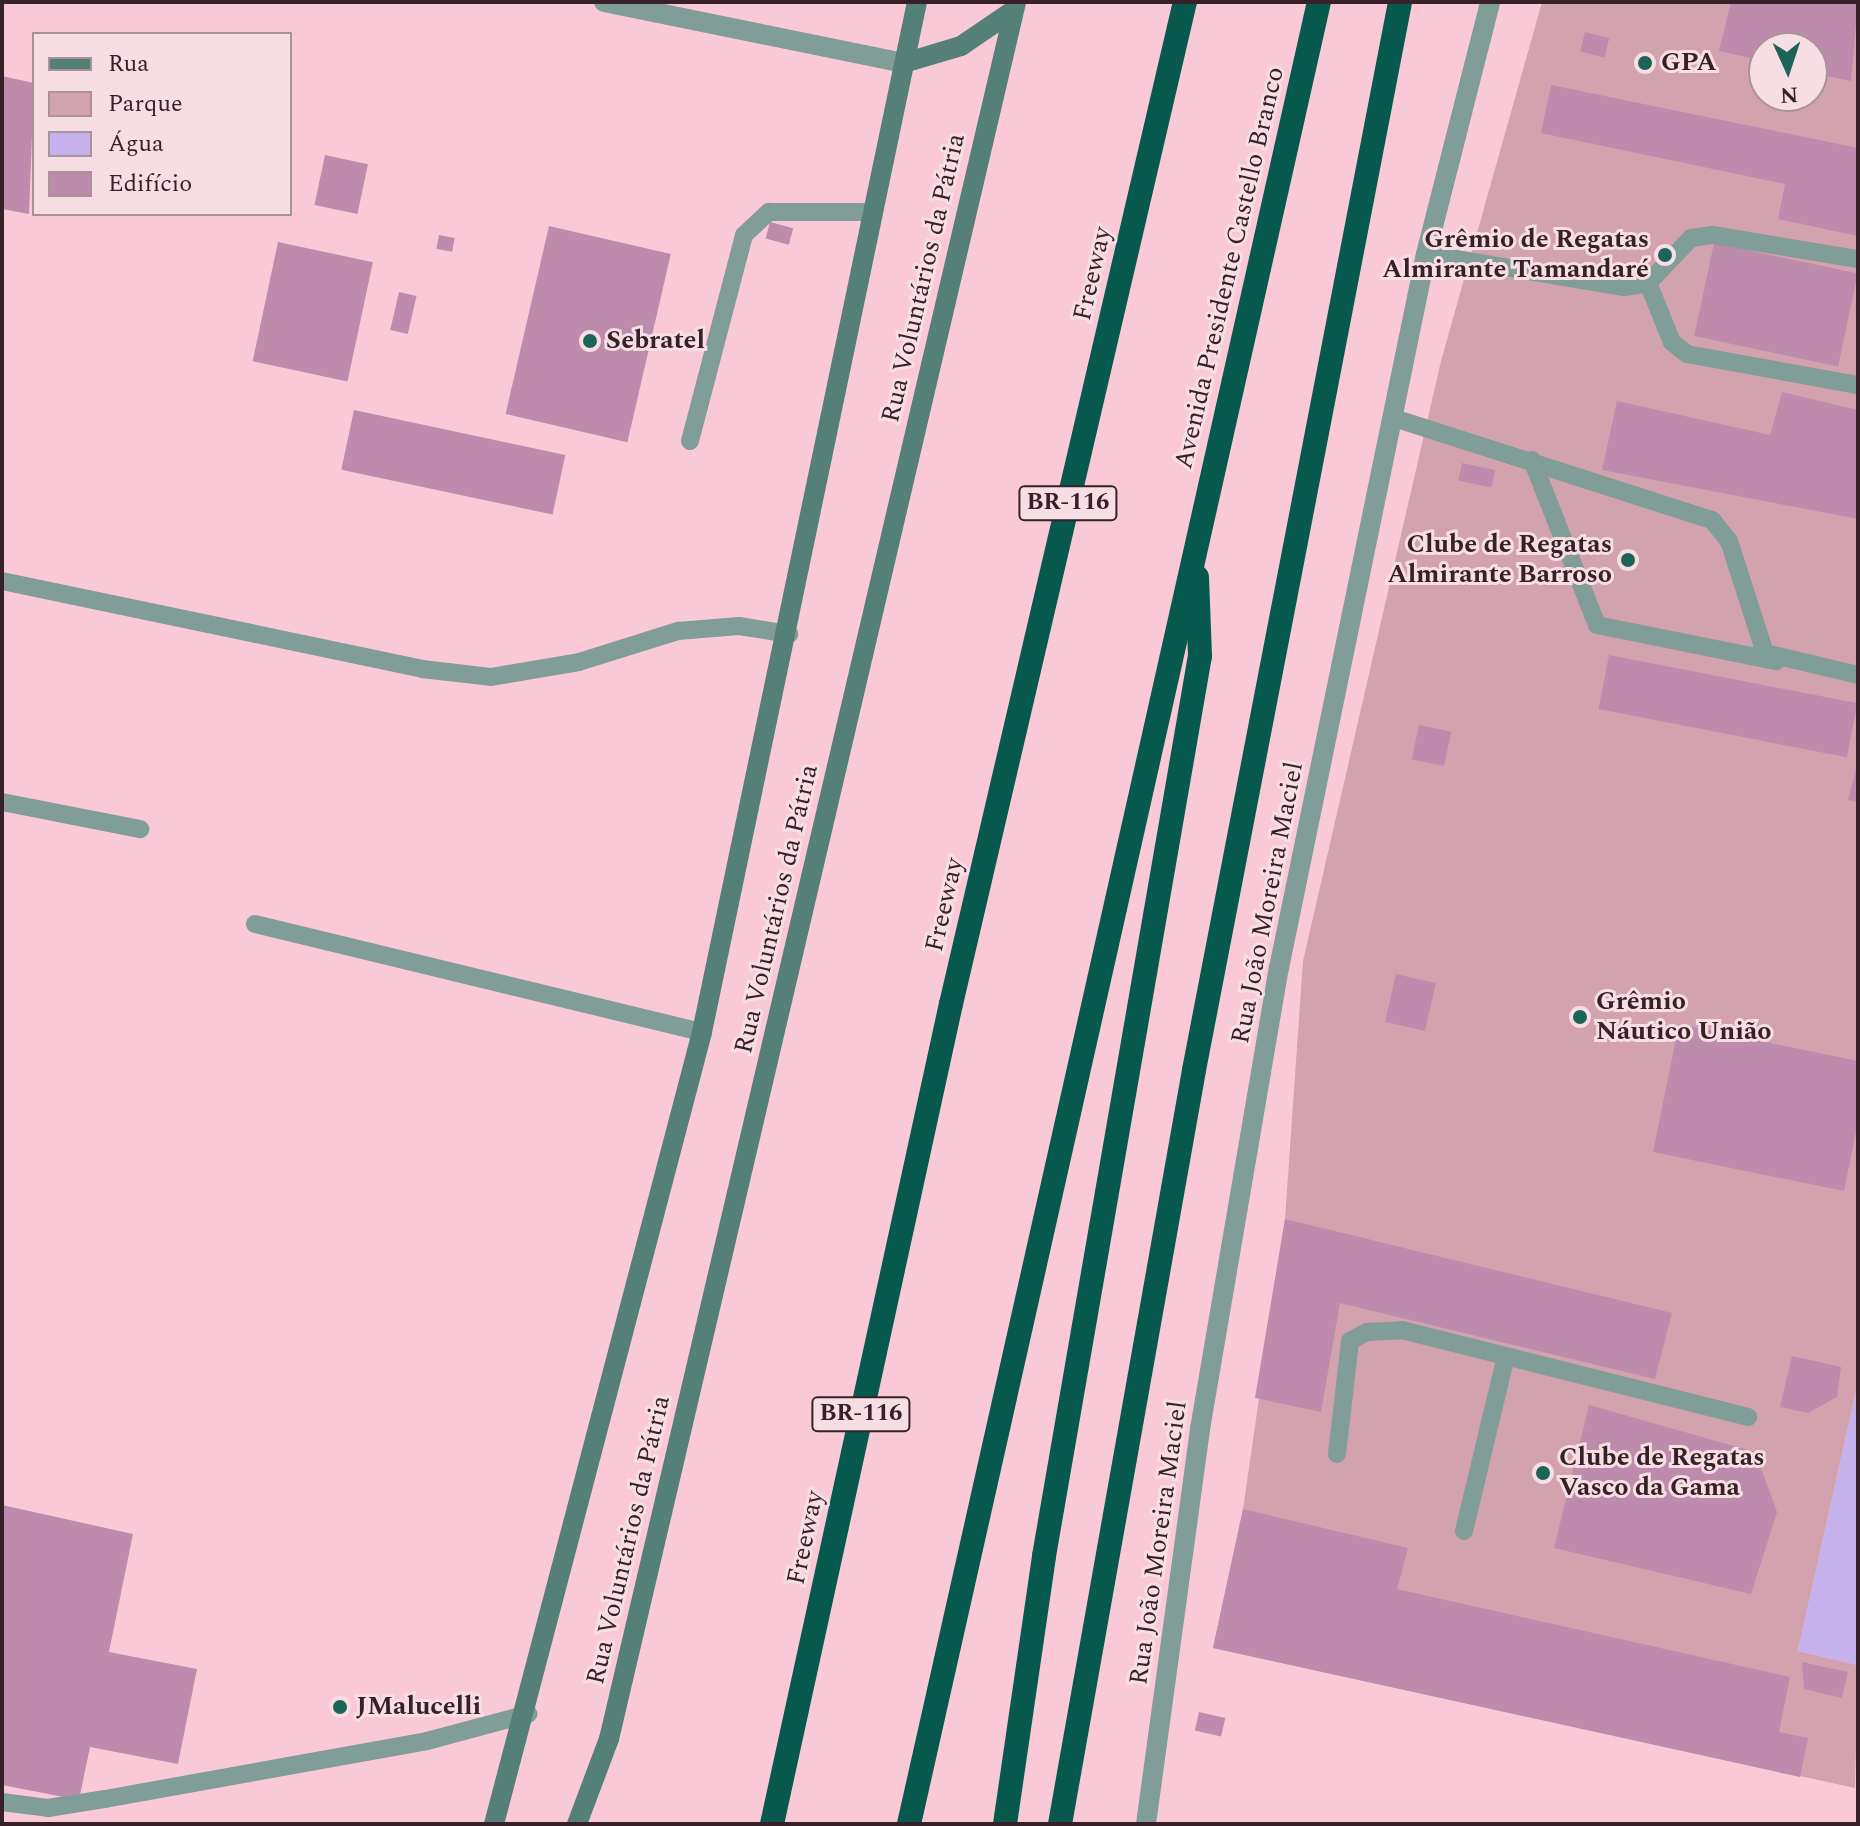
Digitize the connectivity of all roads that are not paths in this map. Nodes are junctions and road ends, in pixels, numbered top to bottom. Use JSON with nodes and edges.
{"nodes":[{"id":1,"x":604,"y":2,"type":"edge"},
{"id":2,"x":917,"y":2,"type":"edge"},
{"id":3,"x":1185,"y":2,"type":"edge"},
{"id":4,"x":1319,"y":2,"type":"edge"},
{"id":5,"x":1400,"y":2,"type":"edge"},
{"id":6,"x":1490,"y":2,"type":"edge"},
{"id":7,"x":1015,"y":6,"type":"edge"},
{"id":8,"x":904,"y":63,"type":"junction"},
{"id":9,"x":874,"y":212,"type":"junction"},
{"id":10,"x":1426,"y":254,"type":"junction"},
{"id":11,"x":1858,"y":259,"type":"edge"},
{"id":12,"x":1648,"y":283,"type":"junction"},
{"id":13,"x":1858,"y":385,"type":"edge"},
{"id":14,"x":1397,"y":419,"type":"junction"},
{"id":15,"x":690,"y":441,"type":"dead end"},
{"id":16,"x":1532,"y":460,"type":"junction"},
{"id":17,"x":1195,"y":547,"type":"junction"},
{"id":18,"x":2,"y":581,"type":"edge"},
{"id":19,"x":789,"y":634,"type":"junction"},
{"id":20,"x":1777,"y":661,"type":"junction"},
{"id":21,"x":1858,"y":675,"type":"edge"},
{"id":22,"x":2,"y":802,"type":"edge"},
{"id":23,"x":140,"y":829,"type":"dead end"},
{"id":24,"x":255,"y":924,"type":"dead end"},
{"id":25,"x":702,"y":1032,"type":"junction"},
{"id":26,"x":1505,"y":1360,"type":"junction"},
{"id":27,"x":1748,"y":1417,"type":"dead end"},
{"id":28,"x":1337,"y":1454,"type":"dead end"},
{"id":29,"x":1464,"y":1531,"type":"dead end"},
{"id":30,"x":528,"y":1714,"type":"junction"},
{"id":31,"x":2,"y":1802,"type":"edge"},
{"id":32,"x":494,"y":1824,"type":"edge"},
{"id":33,"x":577,"y":1824,"type":"edge"},
{"id":34,"x":772,"y":1824,"type":"edge"},
{"id":35,"x":909,"y":1824,"type":"edge"},
{"id":36,"x":1005,"y":1824,"type":"edge"},
{"id":37,"x":1060,"y":1824,"type":"edge"},
{"id":38,"x":1146,"y":1824,"type":"edge"}],
"edges":[{"from":1,"to":8,"type":"street"},
{"from":2,"to":8,"type":"main road","name":"Rua Voluntários da Pátria"},
{"from":3,"to":34,"type":"highway","name":"Freeway","number":"BR-116"},
{"from":4,"to":17,"type":"highway","name":"Avenida Presidente Castello Branco"},
{"from":5,"to":37,"type":"highway"},
{"from":6,"to":10,"type":"street","name":"Rua João Moreira Maciel"},
{"from":7,"to":8,"type":"main road"},
{"from":7,"to":33,"type":"main road","name":"Rua Voluntários da Pátria"},
{"from":8,"to":9,"type":"main road","name":"Rua Voluntários da Pátria"},
{"from":9,"to":15,"type":"lane"},
{"from":9,"to":19,"type":"main road","name":"Rua Voluntários da Pátria"},
{"from":10,"to":12,"type":"lane"},
{"from":10,"to":14,"type":"street","name":"Rua João Moreira Maciel"},
{"from":11,"to":12,"type":"lane"},
{"from":12,"to":13,"type":"lane"},
{"from":14,"to":16,"type":"lane"},
{"from":14,"to":38,"type":"street","name":"Rua João Moreira Maciel"},
{"from":16,"to":20,"type":"lane"},
{"from":16,"to":20,"type":"lane"},
{"from":17,"to":35,"type":"highway"},
{"from":17,"to":36,"type":"highway"},
{"from":18,"to":19,"type":"lane"},
{"from":19,"to":25,"type":"main road","name":"Rua Voluntários da Pátria"},
{"from":20,"to":21,"type":"lane"},
{"from":22,"to":23,"type":"lane"},
{"from":24,"to":25,"type":"lane"},
{"from":25,"to":30,"type":"main road","name":"Rua Voluntários da Pátria"},
{"from":26,"to":27,"type":"lane"},
{"from":26,"to":28,"type":"lane"},
{"from":26,"to":29,"type":"lane"},
{"from":30,"to":31,"type":"lane"},
{"from":30,"to":32,"type":"main road","name":"Rua Voluntários da Pátria"}]}
